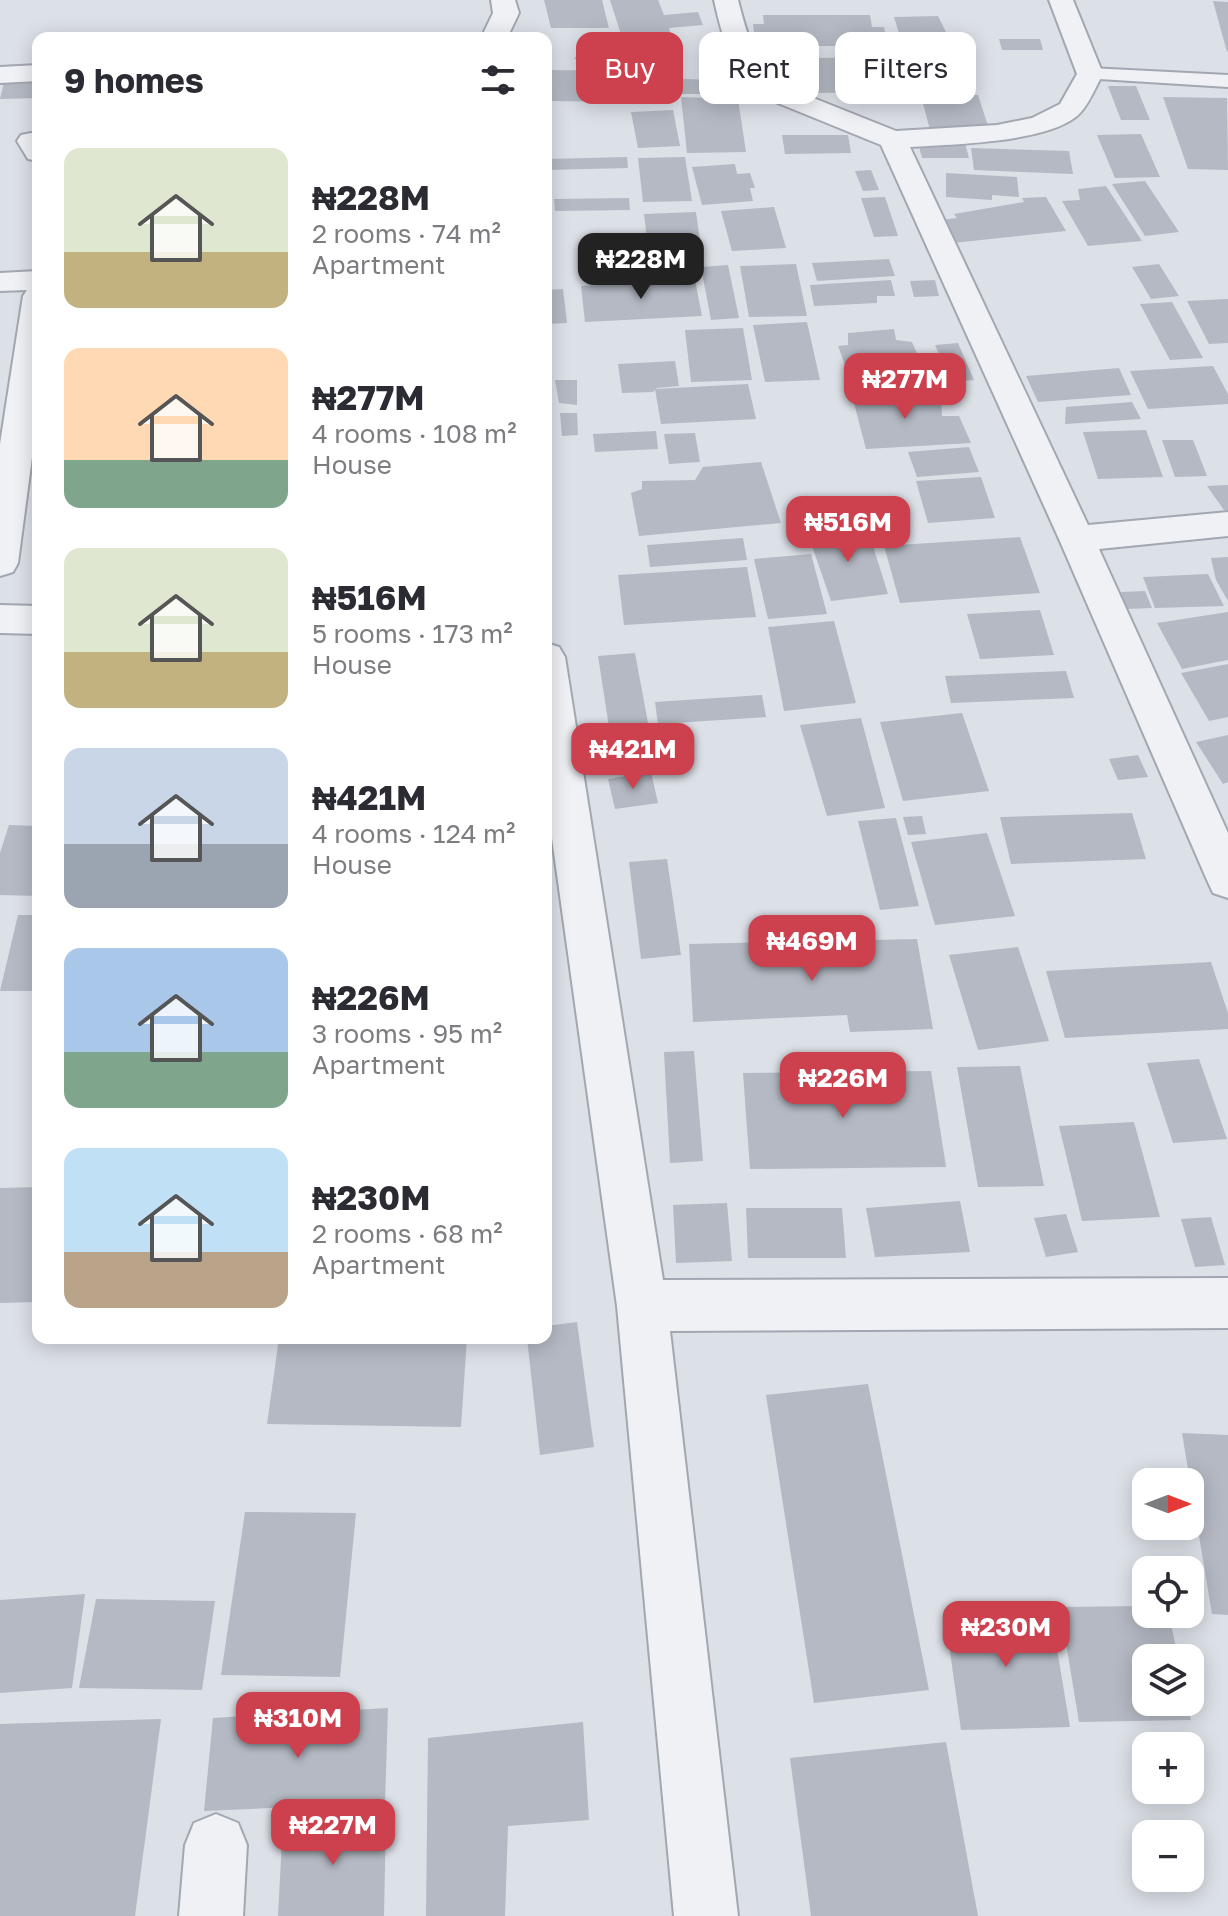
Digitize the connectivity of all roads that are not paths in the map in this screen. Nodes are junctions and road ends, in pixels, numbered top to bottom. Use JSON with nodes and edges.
{"nodes":[{"id":1,"x":503,"y":0,"type":"edge"},
{"id":2,"x":726,"y":0,"type":"edge"},
{"id":3,"x":1061,"y":0,"type":"edge"},
{"id":4,"x":497,"y":32,"type":"edge"},
{"id":5,"x":32,"y":73,"type":"edge"},
{"id":6,"x":1090,"y":74,"type":"junction"},
{"id":7,"x":0,"y":75,"type":"edge"},
{"id":8,"x":1228,"y":81,"type":"edge"},
{"id":9,"x":893,"y":140,"type":"junction"},
{"id":10,"x":32,"y":280,"type":"edge"},
{"id":11,"x":0,"y":282,"type":"edge"},
{"id":12,"x":32,"y":338,"type":"edge"},
{"id":13,"x":1228,"y":524,"type":"edge"},
{"id":14,"x":1077,"y":539,"type":"junction"},
{"id":15,"x":0,"y":563,"type":"edge"},
{"id":16,"x":0,"y":619,"type":"edge"},
{"id":17,"x":32,"y":620,"type":"edge"},
{"id":18,"x":552,"y":698,"type":"edge"},
{"id":19,"x":1228,"y":880,"type":"edge"},
{"id":20,"x":1228,"y":1303,"type":"edge"},
{"id":21,"x":642,"y":1306,"type":"junction"},
{"id":22,"x":216,"y":1845,"type":"dead end"},
{"id":23,"x":211,"y":1916,"type":"edge"},
{"id":24,"x":706,"y":1916,"type":"edge"}],
"edges":[{"from":1,"to":4,"type":"street"},
{"from":2,"to":9,"type":"street"},
{"from":3,"to":6,"type":"street"},
{"from":5,"to":7,"type":"street"},
{"from":6,"to":8,"type":"lane"},
{"from":6,"to":9,"type":"street"},
{"from":9,"to":14,"type":"street"},
{"from":10,"to":11,"type":"street"},
{"from":12,"to":15,"type":"street"},
{"from":13,"to":14,"type":"street"},
{"from":14,"to":19,"type":"street"},
{"from":16,"to":17,"type":"street"},
{"from":18,"to":21,"type":"street"},
{"from":20,"to":21,"type":"street"},
{"from":21,"to":24,"type":"street"},
{"from":22,"to":23,"type":"street"}]}
